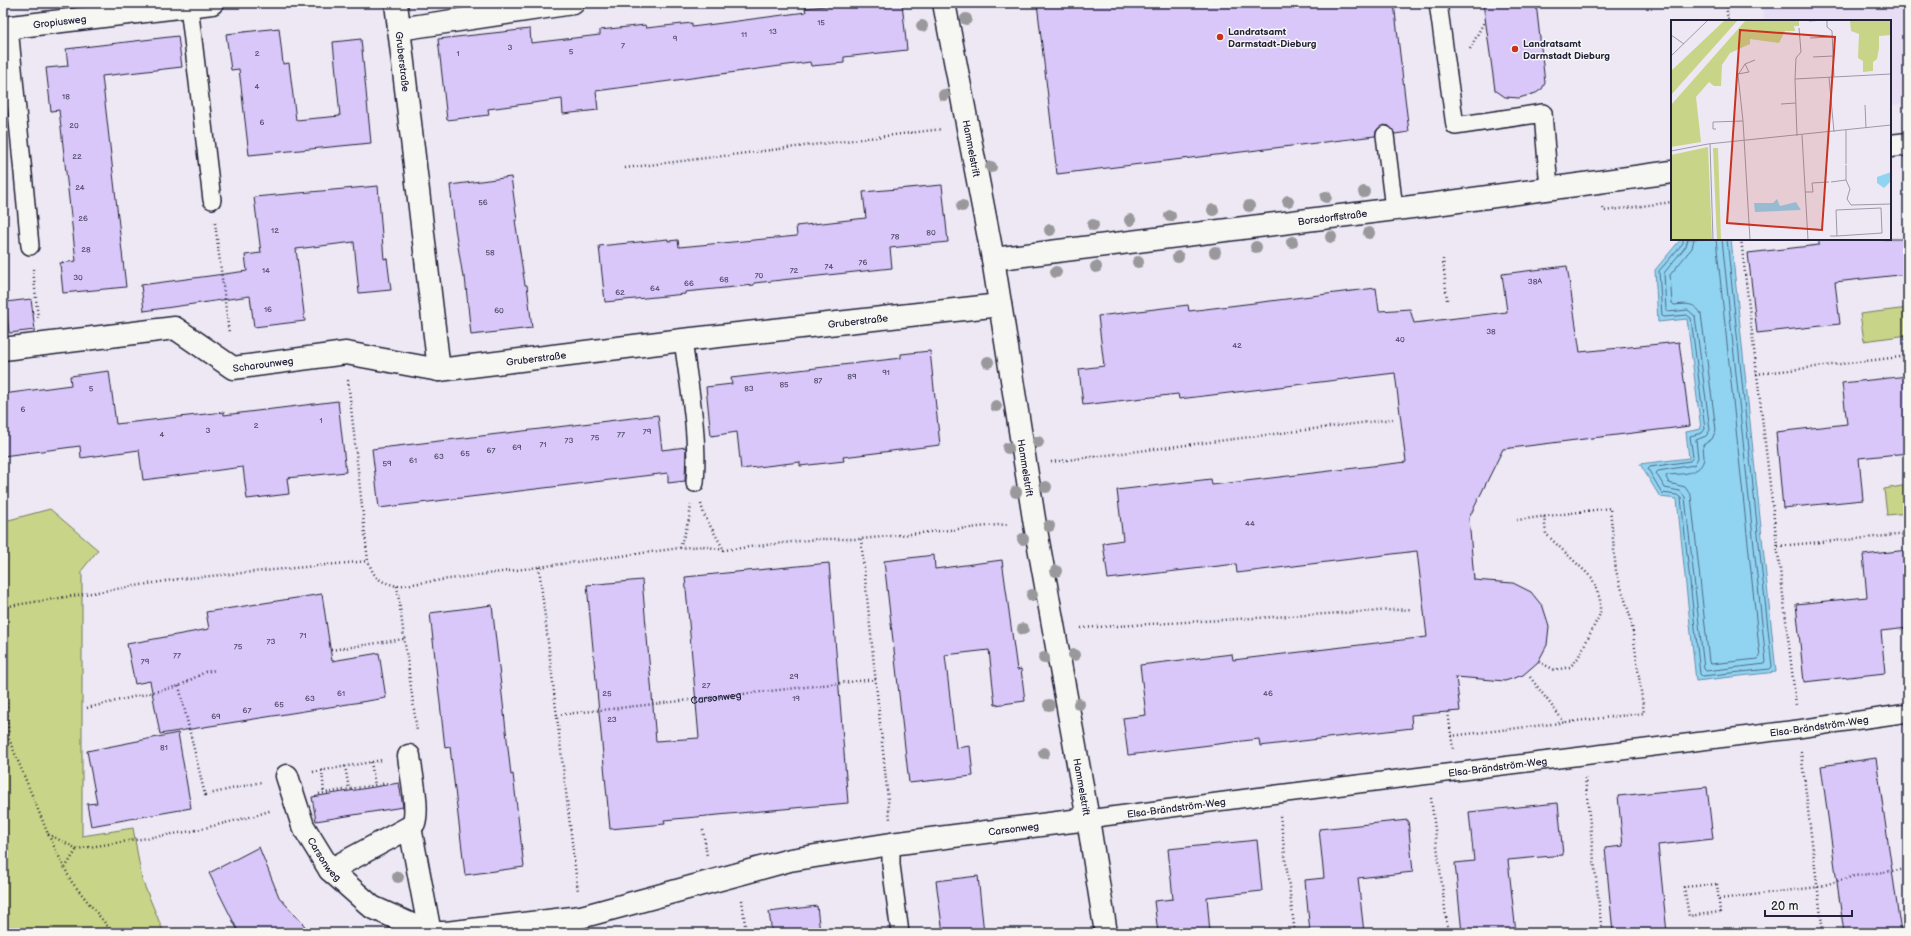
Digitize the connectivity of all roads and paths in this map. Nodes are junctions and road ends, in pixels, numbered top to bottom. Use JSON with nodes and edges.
{"nodes":[{"id":1,"x":212,"y":3,"type":"edge"},
{"id":2,"x":396,"y":3,"type":"edge"},
{"id":3,"x":574,"y":3,"type":"edge"},
{"id":4,"x":944,"y":3,"type":"edge"},
{"id":5,"x":1438,"y":3,"type":"edge"},
{"id":6,"x":1726,"y":3,"type":"edge"},
{"id":7,"x":189,"y":6,"type":"junction"},
{"id":8,"x":1728,"y":20,"type":"edge"},
{"id":9,"x":6,"y":27,"type":"edge"},
{"id":10,"x":399,"y":29,"type":"junction"},
{"id":11,"x":966,"y":126,"type":"junction"},
{"id":12,"x":1385,"y":135,"type":"dead end"},
{"id":13,"x":1908,"y":144,"type":"edge"},
{"id":14,"x":1891,"y":146,"type":"edge"},
{"id":15,"x":625,"y":168,"type":"dead end"},
{"id":16,"x":1671,"y":172,"type":"edge"},
{"id":17,"x":1549,"y":189,"type":"junction"},
{"id":18,"x":212,"y":200,"type":"joint"},
{"id":19,"x":1671,"y":202,"type":"edge"},
{"id":20,"x":1394,"y":210,"type":"junction"},
{"id":21,"x":1604,"y":211,"type":"dead end"},
{"id":22,"x":1741,"y":240,"type":"edge"},
{"id":23,"x":30,"y":246,"type":"joint"},
{"id":24,"x":993,"y":259,"type":"junction"},
{"id":25,"x":1444,"y":259,"type":"dead end"},
{"id":26,"x":1447,"y":300,"type":"dead end"},
{"id":27,"x":1000,"y":305,"type":"junction"},
{"id":28,"x":683,"y":340,"type":"junction"},
{"id":29,"x":41,"y":344,"type":"junction"},
{"id":30,"x":3,"y":349,"type":"edge"},
{"id":31,"x":346,"y":354,"type":"junction"},
{"id":32,"x":1908,"y":356,"type":"edge"},
{"id":33,"x":233,"y":368,"type":"junction"},
{"id":34,"x":439,"y":370,"type":"junction"},
{"id":35,"x":1756,"y":374,"type":"junction"},
{"id":36,"x":1393,"y":419,"type":"dead end"},
{"id":37,"x":1048,"y":462,"type":"dead end"},
{"id":38,"x":695,"y":483,"type":"junction"},
{"id":39,"x":1544,"y":516,"type":"junction"},
{"id":40,"x":1034,"y":519,"type":"junction"},
{"id":41,"x":1517,"y":520,"type":"dead end"},
{"id":42,"x":1908,"y":534,"type":"edge"},
{"id":43,"x":861,"y":539,"type":"junction"},
{"id":44,"x":1778,"y":546,"type":"junction"},
{"id":45,"x":680,"y":548,"type":"junction"},
{"id":46,"x":724,"y":550,"type":"junction"},
{"id":47,"x":368,"y":561,"type":"junction"},
{"id":48,"x":539,"y":567,"type":"junction"},
{"id":49,"x":397,"y":586,"type":"junction"},
{"id":50,"x":3,"y":606,"type":"edge"},
{"id":51,"x":1412,"y":609,"type":"dead end"},
{"id":52,"x":1076,"y":629,"type":"dead end"},
{"id":53,"x":404,"y":639,"type":"junction"},
{"id":54,"x":331,"y":650,"type":"dead end"},
{"id":55,"x":3,"y":655,"type":"edge"},
{"id":56,"x":1538,"y":662,"type":"dead end"},
{"id":57,"x":216,"y":670,"type":"dead end"},
{"id":58,"x":1530,"y":677,"type":"dead end"},
{"id":59,"x":876,"y":679,"type":"junction"},
{"id":60,"x":179,"y":686,"type":"junction"},
{"id":61,"x":87,"y":708,"type":"dead end"},
{"id":62,"x":1448,"y":712,"type":"dead end"},
{"id":63,"x":1908,"y":713,"type":"edge"},
{"id":64,"x":557,"y":715,"type":"junction"},
{"id":65,"x":1564,"y":722,"type":"junction"},
{"id":66,"x":1798,"y":730,"type":"junction"},
{"id":67,"x":1451,"y":736,"type":"junction"},
{"id":68,"x":413,"y":747,"type":"junction"},
{"id":69,"x":1582,"y":756,"type":"junction"},
{"id":70,"x":371,"y":762,"type":"junction"},
{"id":71,"x":345,"y":766,"type":"junction"},
{"id":72,"x":322,"y":770,"type":"junction"},
{"id":73,"x":1456,"y":773,"type":"junction"},
{"id":74,"x":286,"y":776,"type":"junction"},
{"id":75,"x":1429,"y":776,"type":"junction"},
{"id":76,"x":412,"y":779,"type":"junction"},
{"id":77,"x":375,"y":785,"type":"junction"},
{"id":78,"x":349,"y":789,"type":"junction"},
{"id":79,"x":324,"y":793,"type":"junction"},
{"id":80,"x":1278,"y":794,"type":"junction"},
{"id":81,"x":294,"y":802,"type":"junction"},
{"id":82,"x":1088,"y":819,"type":"junction"},
{"id":83,"x":414,"y":823,"type":"dead end"},
{"id":84,"x":48,"y":834,"type":"junction"},
{"id":85,"x":891,"y":844,"type":"junction"},
{"id":86,"x":77,"y":849,"type":"junction"},
{"id":87,"x":64,"y":869,"type":"junction"},
{"id":88,"x":1908,"y":869,"type":"edge"},
{"id":89,"x":330,"y":870,"type":"junction"},
{"id":90,"x":738,"y":873,"type":"junction"},
{"id":91,"x":1818,"y":887,"type":"junction"},
{"id":92,"x":1719,"y":899,"type":"junction"},
{"id":93,"x":581,"y":917,"type":"junction"},
{"id":94,"x":113,"y":933,"type":"edge"},
{"id":95,"x":430,"y":933,"type":"edge"},
{"id":96,"x":746,"y":933,"type":"edge"},
{"id":97,"x":900,"y":933,"type":"edge"},
{"id":98,"x":1106,"y":933,"type":"edge"},
{"id":99,"x":1295,"y":933,"type":"edge"},
{"id":100,"x":1448,"y":933,"type":"edge"},
{"id":101,"x":1602,"y":933,"type":"edge"},
{"id":102,"x":1823,"y":933,"type":"edge"}],
"edges":[{"from":1,"to":7,"type":"street","name":"Gropiusweg"},
{"from":2,"to":10,"type":"street","name":"Gruberstraße"},
{"from":3,"to":10,"type":"street"},
{"from":4,"to":11,"type":"street","name":"Hammelstrift"},
{"from":5,"to":17,"type":"lane"},
{"from":6,"to":8,"type":"path"},
{"from":7,"to":9,"type":"street","name":"Gropiusweg"},
{"from":7,"to":18,"type":"lane"},
{"from":9,"to":23,"type":"lane"},
{"from":10,"to":34,"type":"street","name":"Gruberstraße"},
{"from":11,"to":15,"type":"path"},
{"from":11,"to":24,"type":"street","name":"Hammelstrift"},
{"from":12,"to":20,"type":"lane"},
{"from":13,"to":14,"type":"street"},
{"from":16,"to":17,"type":"street","name":"Borsdorffstraße"},
{"from":17,"to":20,"type":"street","name":"Borsdorffstraße"},
{"from":18,"to":33,"type":"path"},
{"from":19,"to":21,"type":"path"},
{"from":20,"to":24,"type":"street","name":"Borsdorffstraße"},
{"from":22,"to":35,"type":"path"},
{"from":23,"to":29,"type":"path"},
{"from":24,"to":27,"type":"street","name":"Hammelstrift"},
{"from":25,"to":26,"type":"path"},
{"from":27,"to":28,"type":"street","name":"Gruberstraße"},
{"from":27,"to":40,"type":"street","name":"Hammelstrift"},
{"from":28,"to":34,"type":"street","name":"Gruberstraße"},
{"from":28,"to":38,"type":"lane"},
{"from":29,"to":30,"type":"street","name":"Scharounweg"},
{"from":29,"to":33,"type":"street","name":"Scharounweg"},
{"from":31,"to":33,"type":"street","name":"Scharounweg"},
{"from":31,"to":34,"type":"street","name":"Scharounweg"},
{"from":31,"to":47,"type":"path"},
{"from":32,"to":35,"type":"path"},
{"from":35,"to":44,"type":"path"},
{"from":36,"to":37,"type":"path"},
{"from":38,"to":45,"type":"path"},
{"from":38,"to":46,"type":"path"},
{"from":39,"to":41,"type":"path"},
{"from":39,"to":56,"type":"path"},
{"from":39,"to":65,"type":"path"},
{"from":40,"to":43,"type":"path"},
{"from":40,"to":82,"type":"street","name":"Hammelstrift"},
{"from":42,"to":44,"type":"path"},
{"from":43,"to":46,"type":"path"},
{"from":43,"to":59,"type":"path"},
{"from":44,"to":66,"type":"path"},
{"from":45,"to":46,"type":"path"},
{"from":45,"to":48,"type":"path"},
{"from":47,"to":49,"type":"path"},
{"from":47,"to":50,"type":"path"},
{"from":48,"to":49,"type":"path"},
{"from":48,"to":64,"type":"path"},
{"from":49,"to":53,"type":"path"},
{"from":51,"to":52,"type":"path"},
{"from":53,"to":54,"type":"path"},
{"from":53,"to":68,"type":"path"},
{"from":55,"to":84,"type":"path"},
{"from":57,"to":60,"type":"path"},
{"from":58,"to":65,"type":"path"},
{"from":59,"to":64,"type":"path","name":"Carsonweg"},
{"from":59,"to":85,"type":"path"},
{"from":60,"to":61,"type":"path"},
{"from":60,"to":74,"type":"path"},
{"from":62,"to":67,"type":"path"},
{"from":63,"to":66,"type":"lane","name":"Elsa-Brändström-Weg"},
{"from":64,"to":93,"type":"path"},
{"from":65,"to":67,"type":"path"},
{"from":66,"to":69,"type":"lane","name":"Elsa-Brändström-Weg"},
{"from":66,"to":91,"type":"path"},
{"from":67,"to":73,"type":"path"},
{"from":68,"to":70,"type":"path"},
{"from":68,"to":76,"type":"street"},
{"from":69,"to":73,"type":"lane","name":"Elsa-Brändström-Weg"},
{"from":69,"to":101,"type":"path"},
{"from":70,"to":71,"type":"path"},
{"from":70,"to":77,"type":"path"},
{"from":71,"to":72,"type":"path"},
{"from":71,"to":78,"type":"path"},
{"from":72,"to":74,"type":"path"},
{"from":72,"to":79,"type":"path"},
{"from":73,"to":75,"type":"lane","name":"Elsa-Brändström-Weg"},
{"from":74,"to":81,"type":"street","name":"Carsonweg"},
{"from":75,"to":80,"type":"lane","name":"Elsa-Brändström-Weg"},
{"from":75,"to":100,"type":"path"},
{"from":76,"to":77,"type":"path"},
{"from":76,"to":83,"type":"street"},
{"from":77,"to":78,"type":"path"},
{"from":78,"to":79,"type":"path"},
{"from":79,"to":81,"type":"path"},
{"from":80,"to":82,"type":"lane","name":"Elsa-Brändström-Weg"},
{"from":80,"to":99,"type":"path"},
{"from":81,"to":86,"type":"path"},
{"from":81,"to":89,"type":"street","name":"Carsonweg"},
{"from":82,"to":85,"type":"street","name":"Carsonweg"},
{"from":82,"to":98,"type":"street","name":"Hammelstrift"},
{"from":84,"to":86,"type":"path"},
{"from":84,"to":87,"type":"path"},
{"from":85,"to":90,"type":"street","name":"Carsonweg"},
{"from":85,"to":97,"type":"lane"},
{"from":86,"to":87,"type":"path"},
{"from":87,"to":94,"type":"path"},
{"from":88,"to":91,"type":"path"},
{"from":89,"to":95,"type":"street","name":"Carsonweg"},
{"from":89,"to":95,"type":"street"},
{"from":90,"to":93,"type":"street","name":"Carsonweg"},
{"from":90,"to":96,"type":"path"},
{"from":91,"to":92,"type":"path"},
{"from":91,"to":102,"type":"path"},
{"from":92,"to":92,"type":"path"},
{"from":93,"to":95,"type":"street","name":"Carsonweg"}]}
